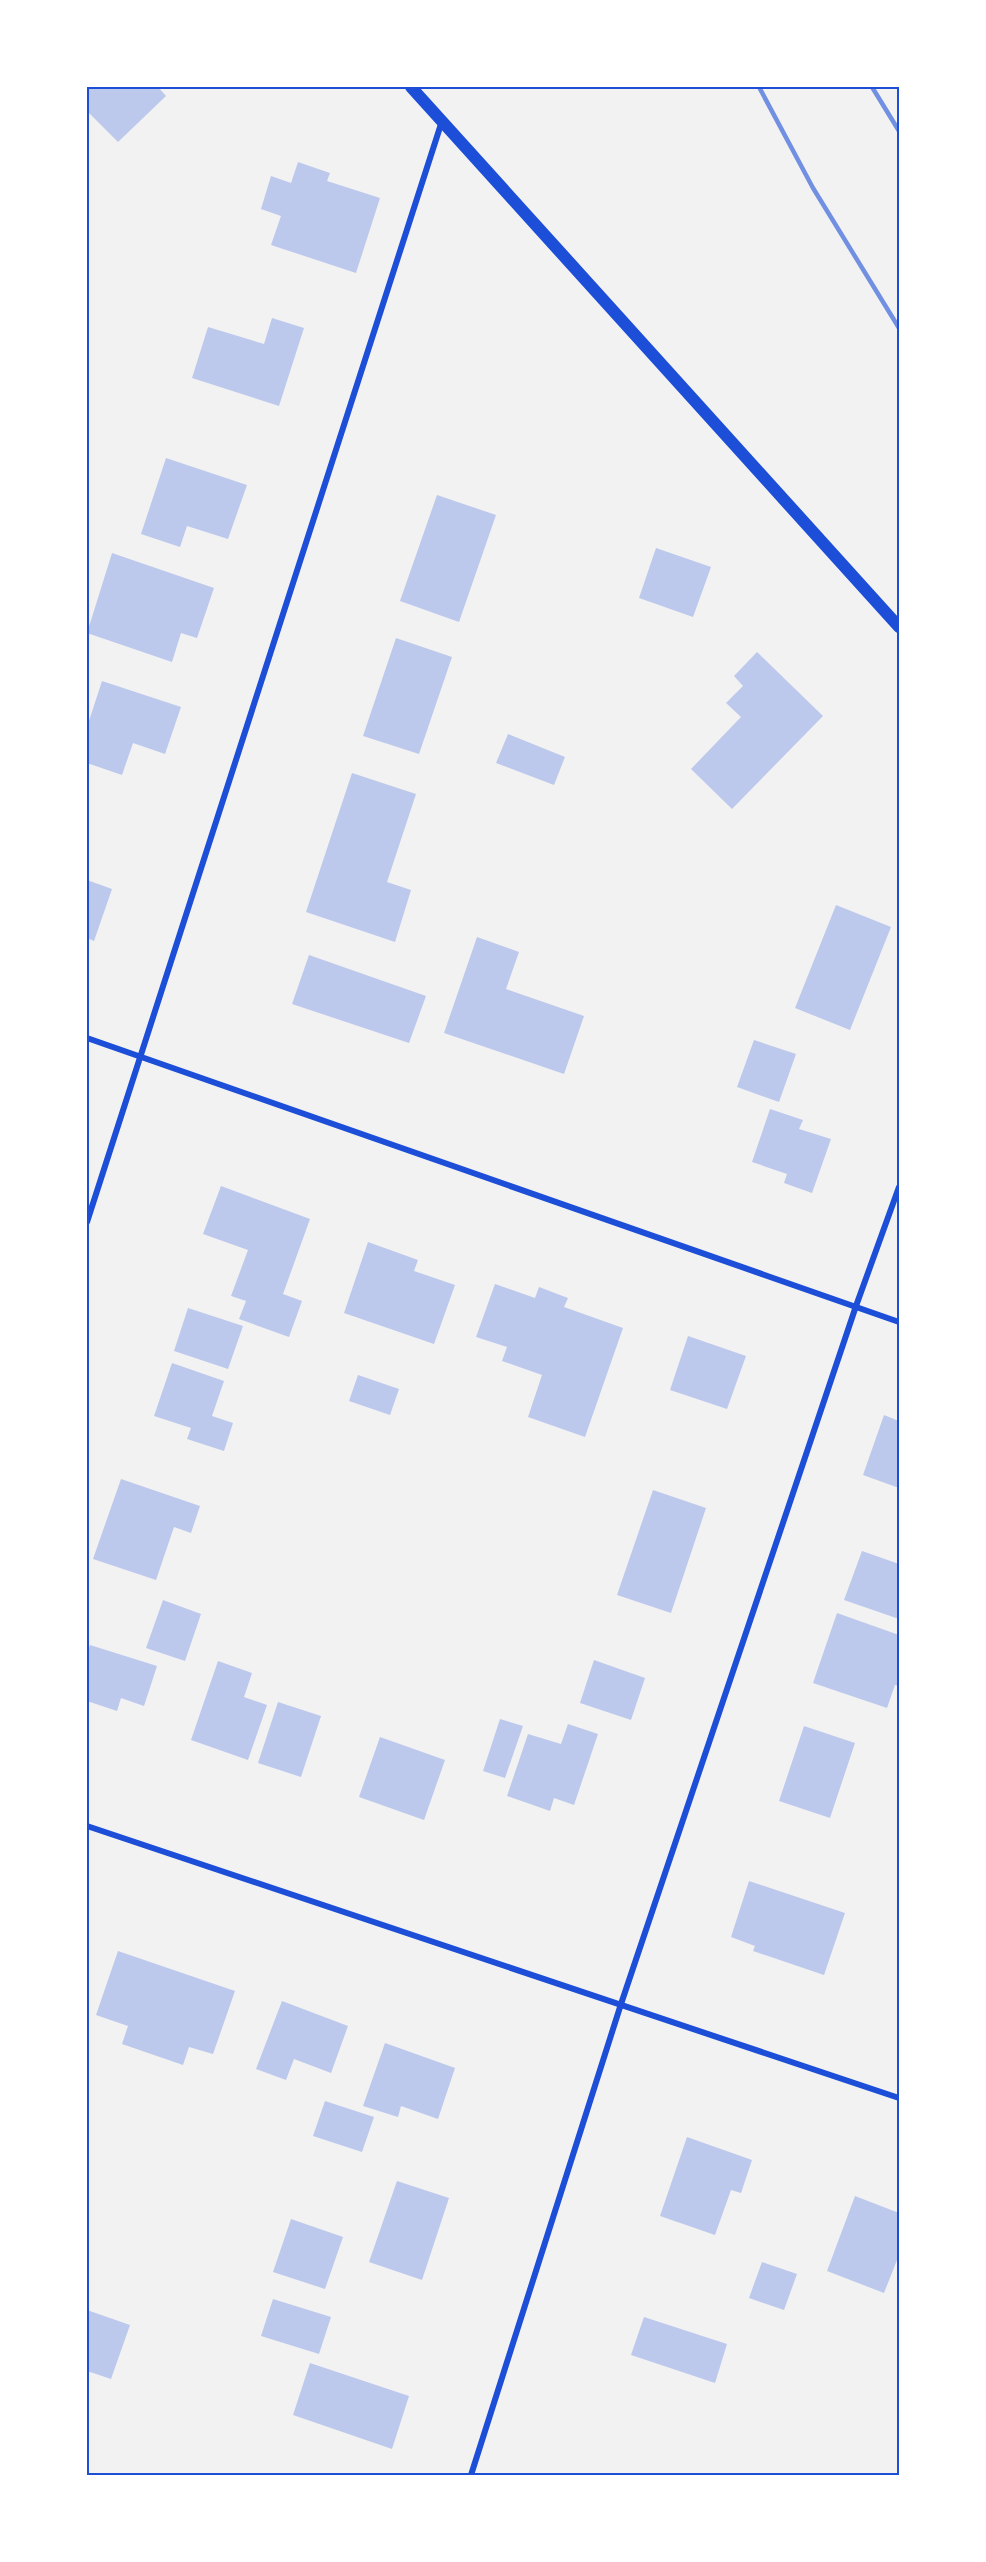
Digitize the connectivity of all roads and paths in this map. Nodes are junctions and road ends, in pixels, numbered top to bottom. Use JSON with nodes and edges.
{"nodes":[{"id":1,"x":411,"y":87,"type":"edge"},
{"id":2,"x":442,"y":121,"type":"junction"},
{"id":3,"x":899,"y":627,"type":"edge"},
{"id":4,"x":87,"y":1038,"type":"edge"},
{"id":5,"x":141,"y":1057,"type":"junction"},
{"id":6,"x":899,"y":1187,"type":"edge"},
{"id":7,"x":87,"y":1222,"type":"edge"},
{"id":8,"x":856,"y":1306,"type":"junction"},
{"id":9,"x":899,"y":1322,"type":"edge"},
{"id":10,"x":87,"y":1826,"type":"edge"},
{"id":11,"x":621,"y":2004,"type":"junction"},
{"id":12,"x":899,"y":2098,"type":"edge"},
{"id":13,"x":471,"y":2475,"type":"edge"}],
"edges":[{"from":1,"to":2,"type":"main road"},
{"from":2,"to":3,"type":"main road"},
{"from":2,"to":5,"type":"street"},
{"from":4,"to":5,"type":"street"},
{"from":5,"to":7,"type":"street"},
{"from":5,"to":8,"type":"street"},
{"from":6,"to":8,"type":"street"},
{"from":8,"to":9,"type":"street"},
{"from":8,"to":11,"type":"street"},
{"from":10,"to":11,"type":"street"},
{"from":11,"to":12,"type":"street"},
{"from":11,"to":13,"type":"street"}]}
